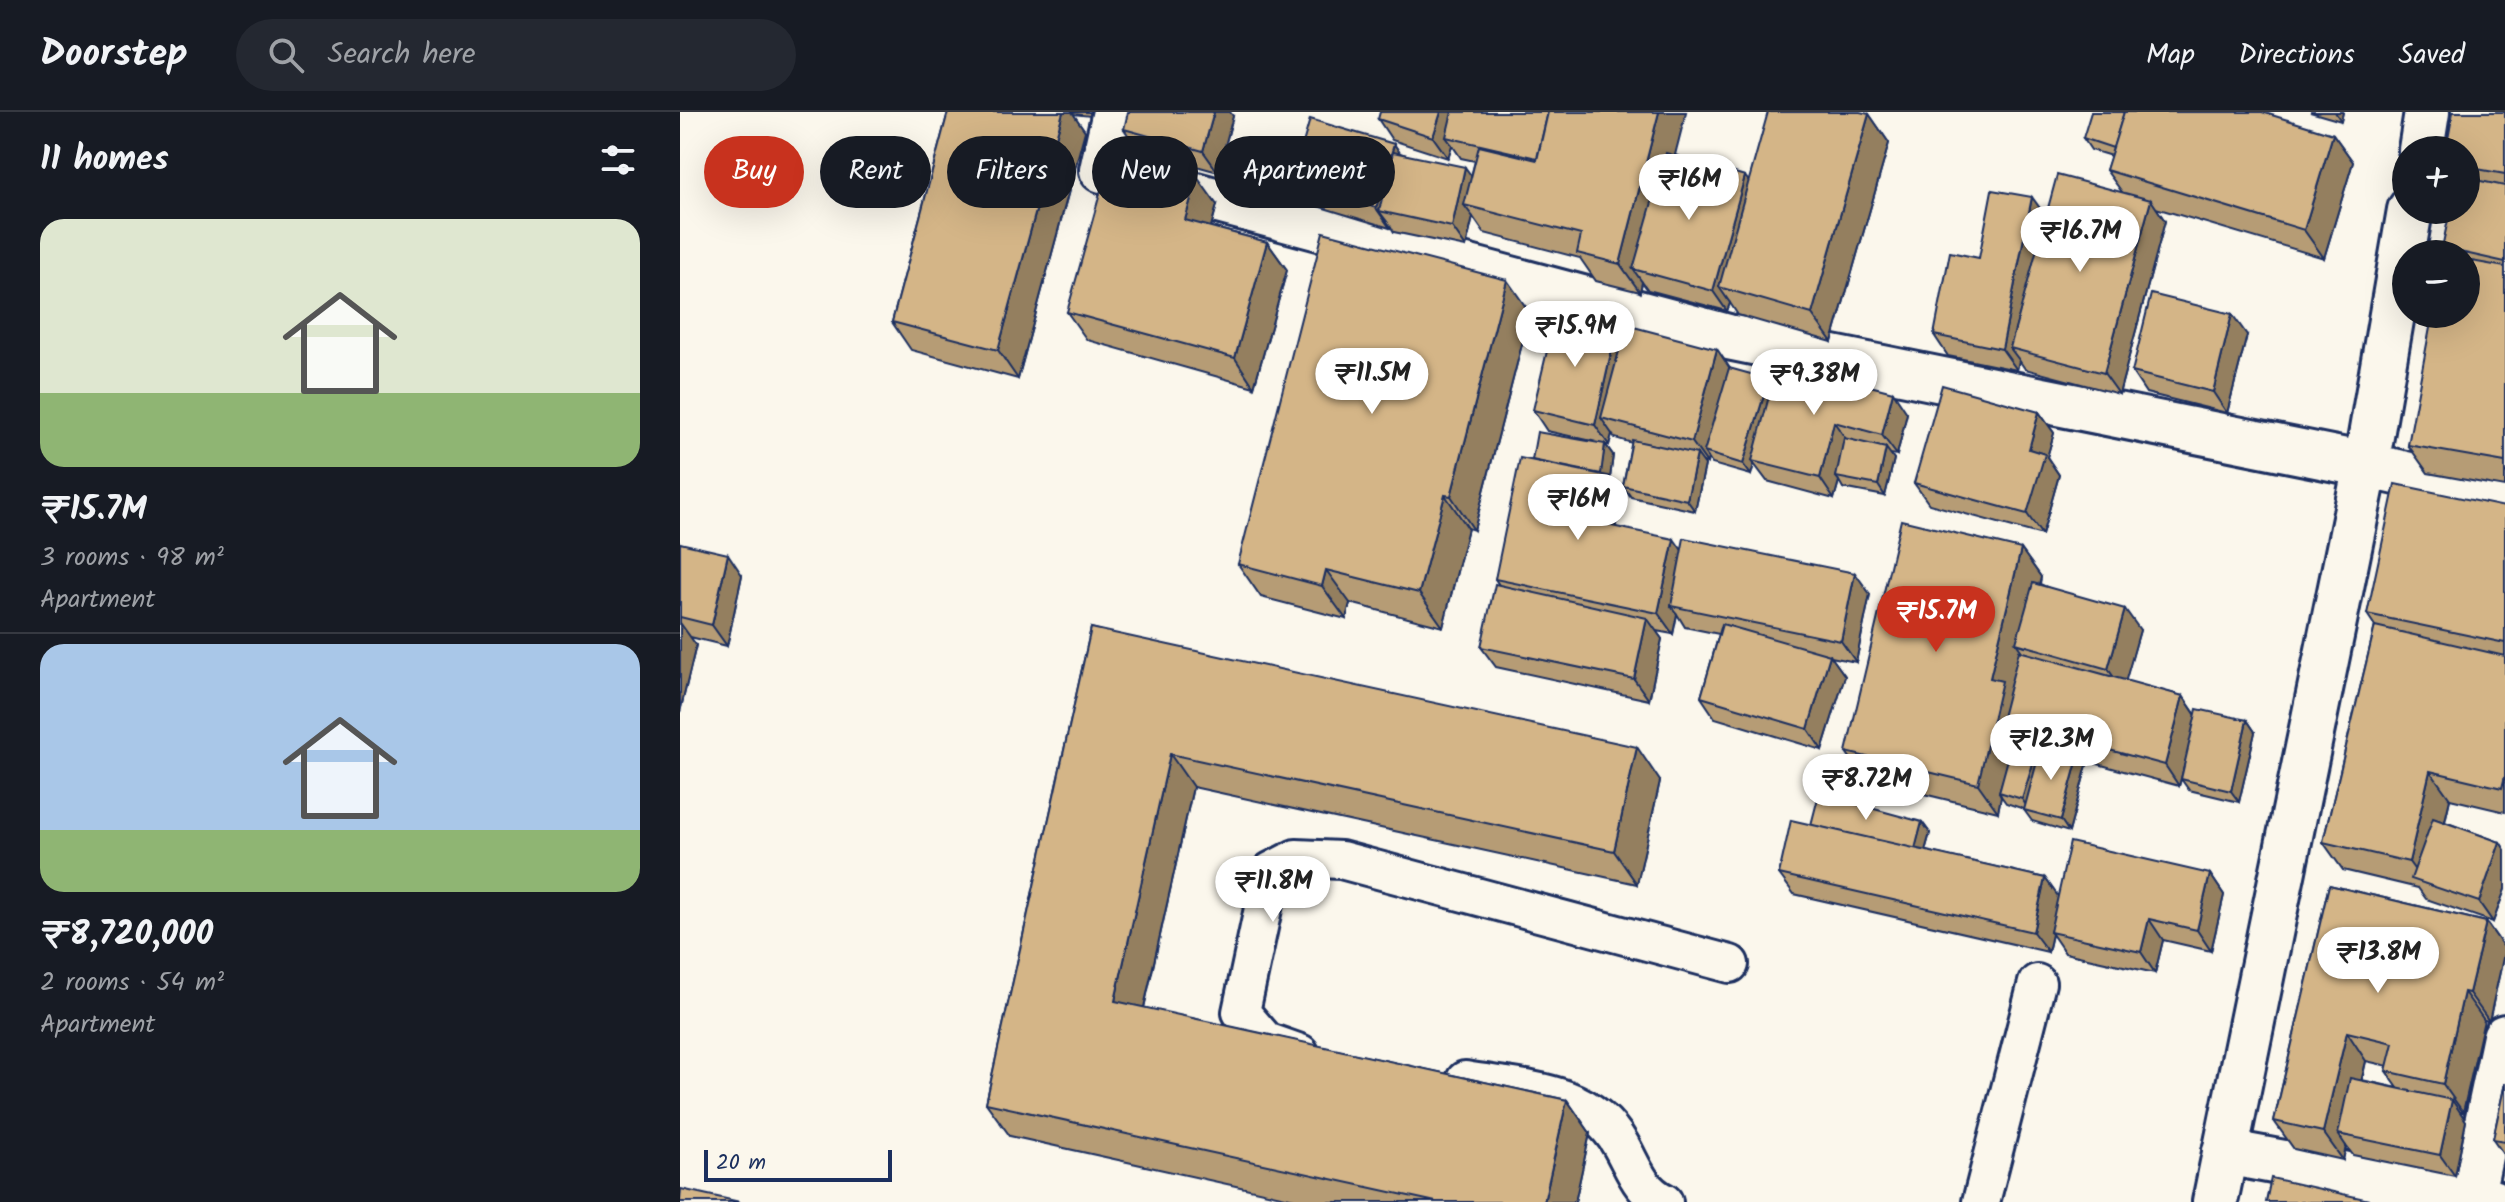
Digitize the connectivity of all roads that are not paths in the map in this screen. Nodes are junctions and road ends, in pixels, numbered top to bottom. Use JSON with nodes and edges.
{"nodes":[{"id":1,"x":1115,"y":112,"type":"edge"},
{"id":2,"x":2427,"y":112,"type":"edge"},
{"id":3,"x":2423,"y":136,"type":"edge"},
{"id":4,"x":2408,"y":224,"type":"edge"},
{"id":5,"x":2366,"y":465,"type":"junction"},
{"id":6,"x":2505,"y":497,"type":"edge"},
{"id":7,"x":1730,"y":964,"type":"dead end"},
{"id":8,"x":2037,"y":983,"type":"dead end"},
{"id":9,"x":2505,"y":1037,"type":"edge"},
{"id":10,"x":1329,"y":1057,"type":"edge"},
{"id":11,"x":1436,"y":1075,"type":"edge"},
{"id":12,"x":2225,"y":1152,"type":"junction"},
{"id":13,"x":2482,"y":1201,"type":"edge"},
{"id":14,"x":1664,"y":1202,"type":"edge"},
{"id":15,"x":1981,"y":1202,"type":"edge"},
{"id":16,"x":2215,"y":1202,"type":"edge"}],
"edges":[{"from":1,"to":5,"type":"street"},
{"from":2,"to":3,"type":"street"},
{"from":4,"to":5,"type":"street"},
{"from":5,"to":6,"type":"street"},
{"from":5,"to":12,"type":"street"},
{"from":7,"to":10,"type":"lane"},
{"from":8,"to":15,"type":"lane"},
{"from":9,"to":13,"type":"street"},
{"from":11,"to":14,"type":"lane"},
{"from":12,"to":13,"type":"street"},
{"from":12,"to":16,"type":"street"}]}
